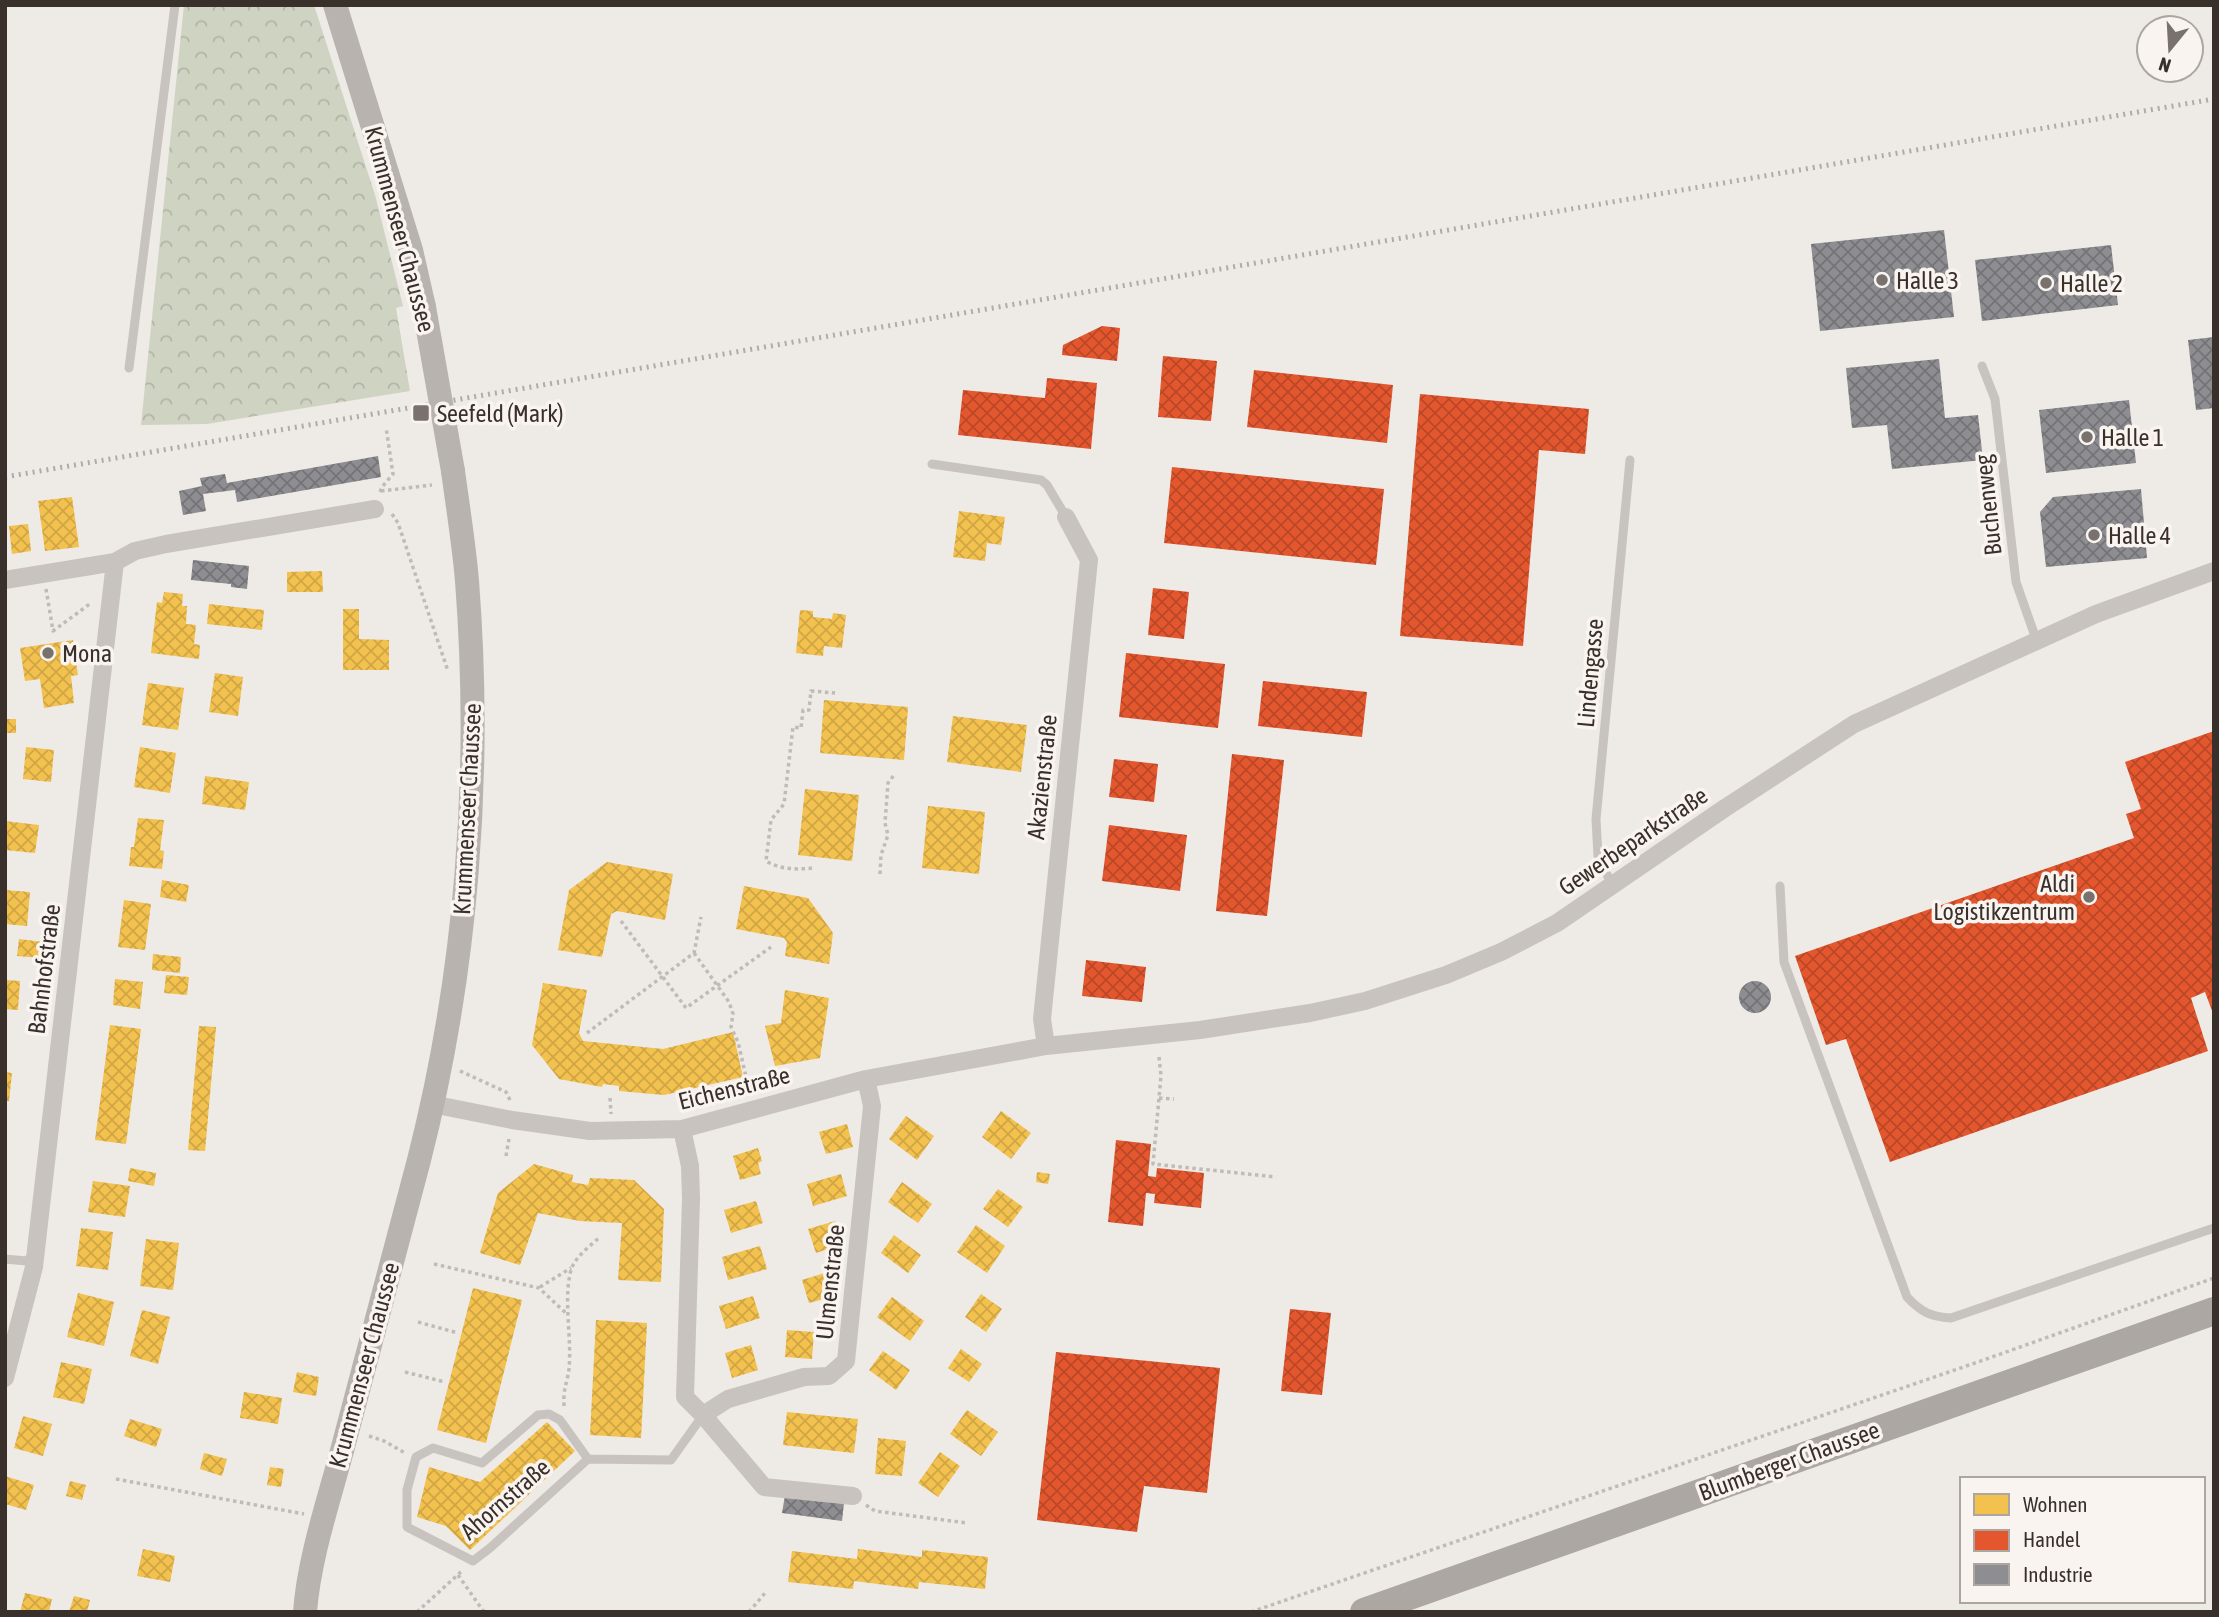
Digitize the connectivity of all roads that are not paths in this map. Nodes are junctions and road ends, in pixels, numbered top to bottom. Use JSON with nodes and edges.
{"nodes":[{"id":1,"x":175,"y":5,"type":"edge"},
{"id":2,"x":335,"y":5,"type":"edge"},
{"id":3,"x":1982,"y":366,"type":"dead end"},
{"id":4,"x":129,"y":368,"type":"dead end"},
{"id":5,"x":1630,"y":460,"type":"dead end"},
{"id":6,"x":932,"y":464,"type":"dead end"},
{"id":7,"x":378,"y":500,"type":"road end"},
{"id":8,"x":1066,"y":517,"type":"joint"},
{"id":9,"x":115,"y":562,"type":"junction"},
{"id":10,"x":2214,"y":571,"type":"edge"},
{"id":11,"x":5,"y":580,"type":"edge"},
{"id":12,"x":2036,"y":639,"type":"junction"},
{"id":13,"x":1780,"y":886,"type":"dead end"},
{"id":14,"x":1613,"y":887,"type":"junction"},
{"id":15,"x":1046,"y":1046,"type":"junction"},
{"id":16,"x":866,"y":1079,"type":"junction"},
{"id":17,"x":432,"y":1104,"type":"junction"},
{"id":18,"x":682,"y":1129,"type":"junction"},
{"id":19,"x":2214,"y":1228,"type":"edge"},
{"id":20,"x":36,"y":1254,"type":"junction"},
{"id":21,"x":5,"y":1259,"type":"edge"},
{"id":22,"x":2214,"y":1311,"type":"edge"},
{"id":23,"x":5,"y":1378,"type":"edge"},
{"id":24,"x":703,"y":1415,"type":"junction"},
{"id":25,"x":588,"y":1459,"type":"junction"},
{"id":26,"x":853,"y":1496,"type":"road end"},
{"id":27,"x":305,"y":1612,"type":"edge"},
{"id":28,"x":1364,"y":1612,"type":"edge"}],
"edges":[{"from":1,"to":4,"type":"lane"},
{"from":2,"to":17,"type":"main road","name":"Krummenseer Chaussee","bridge":true},
{"from":3,"to":12,"type":"lane","name":"Buchenweg"},
{"from":5,"to":14,"type":"lane","name":"Lindengasse"},
{"from":6,"to":8,"type":"lane"},
{"from":7,"to":9,"type":"street"},
{"from":8,"to":15,"type":"street","name":"Akazienstraße"},
{"from":9,"to":11,"type":"street"},
{"from":9,"to":20,"type":"street","name":"Bahnhofstraße"},
{"from":10,"to":12,"type":"street","name":"Gewerbeparkstraße"},
{"from":12,"to":14,"type":"street","name":"Gewerbeparkstraße"},
{"from":13,"to":19,"type":"lane"},
{"from":14,"to":15,"type":"street","name":"Gewerbeparkstraße"},
{"from":15,"to":16,"type":"street","name":"Eichenstraße"},
{"from":16,"to":18,"type":"street","name":"Eichenstraße"},
{"from":16,"to":24,"type":"street","name":"Ulmenstraße"},
{"from":17,"to":18,"type":"street","name":"Eichenstraße"},
{"from":17,"to":27,"type":"main road","name":"Krummenseer Chaussee"},
{"from":18,"to":24,"type":"street"},
{"from":20,"to":21,"type":"lane"},
{"from":20,"to":23,"type":"street","name":"Bahnhofstraße"},
{"from":22,"to":28,"type":"main road","name":"Blumberger Chaussee"},
{"from":24,"to":25,"type":"lane","name":"Ahornstraße"},
{"from":24,"to":26,"type":"street"},
{"from":25,"to":25,"type":"lane","name":"Ahornstraße"}]}
